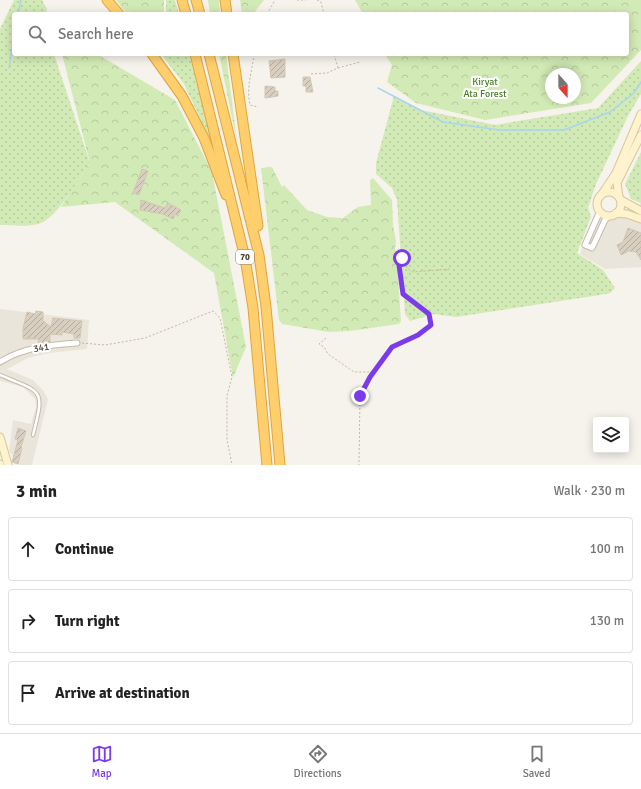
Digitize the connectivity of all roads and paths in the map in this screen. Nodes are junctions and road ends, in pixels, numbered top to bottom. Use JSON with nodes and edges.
{"nodes":[{"id":1,"x":107,"y":0,"type":"edge"},
{"id":2,"x":182,"y":0,"type":"edge"},
{"id":3,"x":196,"y":0,"type":"edge"},
{"id":4,"x":225,"y":0,"type":"edge"},
{"id":5,"x":275,"y":0,"type":"edge"},
{"id":6,"x":297,"y":0,"type":"edge"},
{"id":7,"x":306,"y":0,"type":"edge"},
{"id":8,"x":317,"y":0,"type":"edge"},
{"id":9,"x":117,"y":12,"type":"edge"},
{"id":10,"x":185,"y":12,"type":"edge"},
{"id":11,"x":199,"y":12,"type":"edge"},
{"id":12,"x":227,"y":12,"type":"edge"},
{"id":13,"x":268,"y":12,"type":"edge"},
{"id":14,"x":324,"y":12,"type":"edge"},
{"id":15,"x":153,"y":56,"type":"edge"},
{"id":16,"x":196,"y":56,"type":"edge"},
{"id":17,"x":210,"y":56,"type":"edge"},
{"id":18,"x":233,"y":56,"type":"edge"},
{"id":19,"x":254,"y":56,"type":"edge"},
{"id":20,"x":335,"y":56,"type":"edge"},
{"id":21,"x":360,"y":62,"type":"dead end"},
{"id":22,"x":338,"y":68,"type":"junction"},
{"id":23,"x":311,"y":74,"type":"dead end"},
{"id":24,"x":258,"y":107,"type":"dead end"},
{"id":25,"x":641,"y":114,"type":"edge"},
{"id":26,"x":641,"y":135,"type":"edge"},
{"id":27,"x":602,"y":194,"type":"junction"},
{"id":28,"x":620,"y":199,"type":"junction"},
{"id":29,"x":600,"y":211,"type":"junction"},
{"id":30,"x":641,"y":211,"type":"edge"},
{"id":31,"x":612,"y":214,"type":"junction"},
{"id":32,"x":641,"y":219,"type":"edge"},
{"id":33,"x":450,"y":269,"type":"dead end"},
{"id":34,"x":249,"y":282,"type":"junction"},
{"id":35,"x":268,"y":327,"type":"junction"},
{"id":36,"x":326,"y":338,"type":"dead end"},
{"id":37,"x":77,"y":343,"type":"joint"},
{"id":38,"x":7,"y":357,"type":"junction"},
{"id":39,"x":0,"y":358,"type":"edge"},
{"id":40,"x":0,"y":362,"type":"edge"},
{"id":41,"x":375,"y":372,"type":"junction"},
{"id":42,"x":0,"y":375,"type":"edge"},
{"id":43,"x":33,"y":435,"type":"dead end"},
{"id":44,"x":0,"y":437,"type":"edge"},
{"id":45,"x":8,"y":465,"type":"edge"},
{"id":46,"x":232,"y":465,"type":"edge"},
{"id":47,"x":267,"y":465,"type":"edge"},
{"id":48,"x":280,"y":465,"type":"edge"},
{"id":49,"x":359,"y":465,"type":"edge"}],
"edges":[{"from":1,"to":9,"type":"highway"},
{"from":2,"to":10,"type":"highway"},
{"from":3,"to":11,"type":"highway"},
{"from":4,"to":12,"type":"highway"},
{"from":5,"to":13,"type":"path"},
{"from":6,"to":7,"type":"path"},
{"from":8,"to":14,"type":"path"},
{"from":15,"to":34,"type":"highway"},
{"from":16,"to":34,"type":"highway","number":"70"},
{"from":17,"to":35,"type":"highway","number":"70"},
{"from":18,"to":35,"type":"highway"},
{"from":19,"to":24,"type":"path"},
{"from":20,"to":22,"type":"path"},
{"from":21,"to":22,"type":"path"},
{"from":22,"to":23,"type":"path"},
{"from":25,"to":27,"type":"street"},
{"from":26,"to":28,"type":"street"},
{"from":27,"to":28,"type":"street"},
{"from":27,"to":29,"type":"street"},
{"from":28,"to":30,"type":"street"},
{"from":28,"to":31,"type":"street"},
{"from":29,"to":31,"type":"street"},
{"from":29,"to":31,"type":"street"},
{"from":31,"to":32,"type":"street"},
{"from":33,"to":41,"type":"path"},
{"from":34,"to":47,"type":"highway","number":"70"},
{"from":35,"to":48,"type":"highway","number":"70"},
{"from":36,"to":41,"type":"path"},
{"from":37,"to":38,"type":"street","name":"341"},
{"from":37,"to":46,"type":"path"},
{"from":38,"to":39,"type":"street"},
{"from":38,"to":40,"type":"street"},
{"from":41,"to":49,"type":"path"},
{"from":42,"to":43,"type":"lane"},
{"from":44,"to":45,"type":"street"}]}
